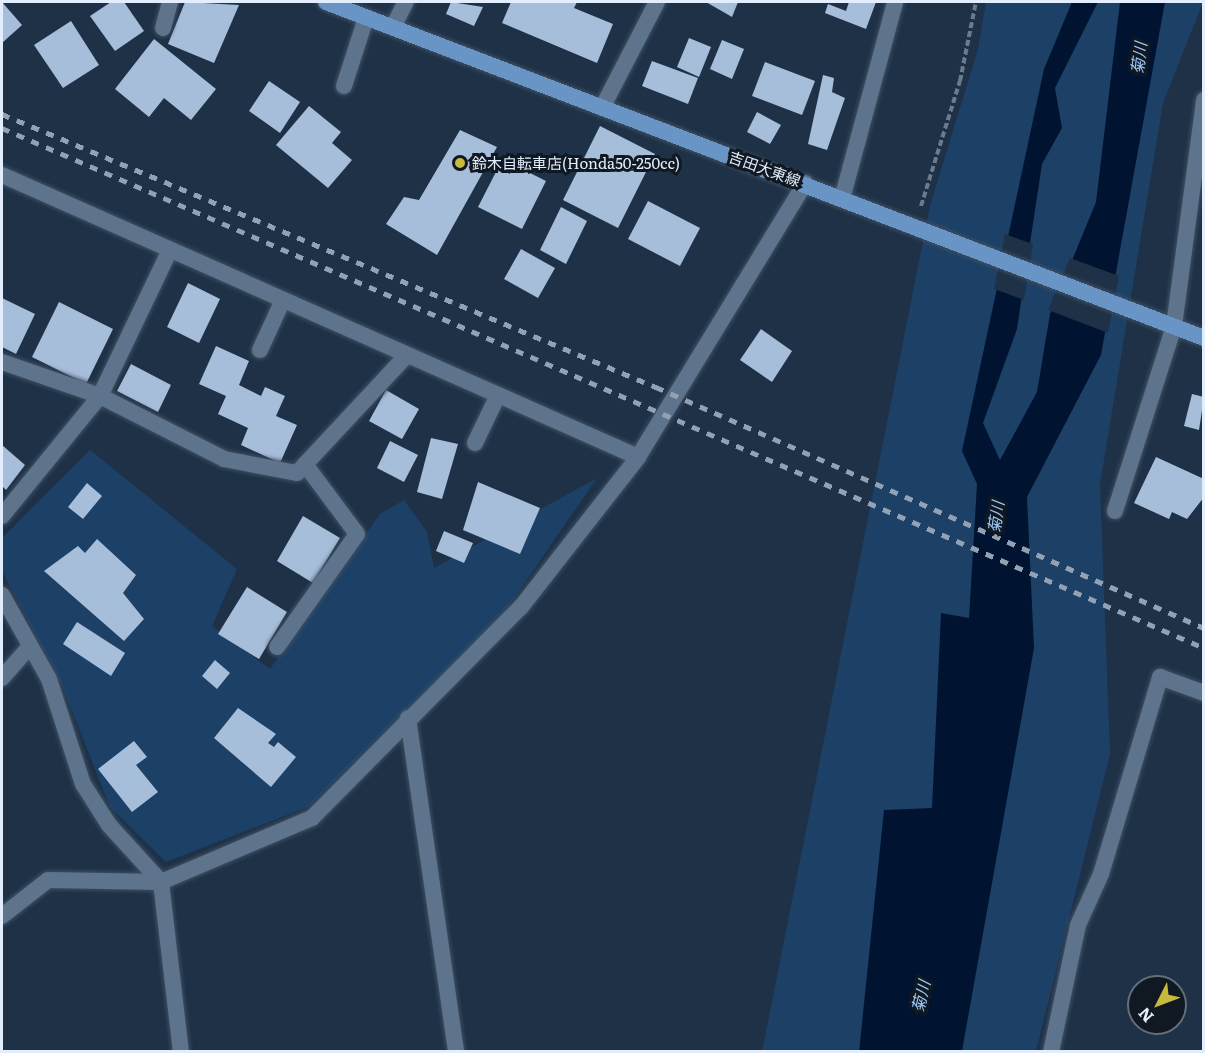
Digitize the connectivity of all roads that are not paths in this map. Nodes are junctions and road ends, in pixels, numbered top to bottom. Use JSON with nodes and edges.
{"nodes":[{"id":1,"x":170,"y":2,"type":"edge"},
{"id":2,"x":326,"y":2,"type":"edge"},
{"id":3,"x":406,"y":2,"type":"edge"},
{"id":4,"x":657,"y":2,"type":"edge"},
{"id":5,"x":895,"y":2,"type":"edge"},
{"id":6,"x":366,"y":18,"type":"junction"},
{"id":7,"x":393,"y":27,"type":"junction"},
{"id":8,"x":163,"y":28,"type":"dead end"},
{"id":9,"x":344,"y":86,"type":"dead end"},
{"id":10,"x":1203,"y":100,"type":"edge"},
{"id":11,"x":602,"y":108,"type":"junction"},
{"id":12,"x":3,"y":181,"type":"edge"},
{"id":13,"x":805,"y":183,"type":"junction"},
{"id":14,"x":842,"y":199,"type":"junction"},
{"id":15,"x":170,"y":250,"type":"junction"},
{"id":16,"x":283,"y":300,"type":"junction"},
{"id":17,"x":1167,"y":324,"type":"junction"},
{"id":18,"x":1203,"y":338,"type":"edge"},
{"id":19,"x":260,"y":350,"type":"dead end"},
{"id":20,"x":407,"y":355,"type":"junction"},
{"id":21,"x":2,"y":362,"type":"edge"},
{"id":22,"x":100,"y":396,"type":"junction"},
{"id":23,"x":498,"y":396,"type":"junction"},
{"id":24,"x":475,"y":443,"type":"dead end"},
{"id":25,"x":638,"y":458,"type":"junction"},
{"id":26,"x":306,"y":464,"type":"junction"},
{"id":27,"x":1115,"y":511,"type":"dead end"},
{"id":28,"x":2,"y":516,"type":"edge"},
{"id":29,"x":2,"y":595,"type":"edge"},
{"id":30,"x":30,"y":646,"type":"junction"},
{"id":31,"x":277,"y":647,"type":"dead end"},
{"id":32,"x":2,"y":678,"type":"edge"},
{"id":33,"x":1203,"y":693,"type":"edge"},
{"id":34,"x":408,"y":718,"type":"junction"},
{"id":35,"x":161,"y":882,"type":"junction"},
{"id":36,"x":2,"y":916,"type":"edge"},
{"id":37,"x":181,"y":1052,"type":"edge"},
{"id":38,"x":456,"y":1052,"type":"edge"},
{"id":39,"x":1051,"y":1052,"type":"edge"}],
"edges":[{"from":1,"to":8,"type":"street"},
{"from":2,"to":6,"type":"main road","name":"吉田大東線"},
{"from":3,"to":7,"type":"street"},
{"from":4,"to":11,"type":"street"},
{"from":5,"to":14,"type":"street"},
{"from":6,"to":7,"type":"main road","name":"吉田大東線"},
{"from":6,"to":9,"type":"street"},
{"from":7,"to":11,"type":"main road","name":"吉田大東線"},
{"from":10,"to":17,"type":"street"},
{"from":11,"to":13,"type":"main road","name":"吉田大東線"},
{"from":12,"to":15,"type":"street"},
{"from":13,"to":14,"type":"main road","name":"吉田大東線"},
{"from":13,"to":25,"type":"street"},
{"from":14,"to":17,"type":"main road","name":"吉田大東線"},
{"from":15,"to":16,"type":"street"},
{"from":15,"to":22,"type":"street"},
{"from":16,"to":19,"type":"street"},
{"from":16,"to":20,"type":"street"},
{"from":17,"to":18,"type":"main road","name":"吉田大東線"},
{"from":17,"to":27,"type":"street"},
{"from":20,"to":23,"type":"street"},
{"from":20,"to":26,"type":"street"},
{"from":21,"to":22,"type":"street"},
{"from":22,"to":26,"type":"street"},
{"from":22,"to":28,"type":"street"},
{"from":23,"to":24,"type":"street"},
{"from":23,"to":25,"type":"street"},
{"from":25,"to":34,"type":"street"},
{"from":26,"to":31,"type":"street"},
{"from":29,"to":30,"type":"street"},
{"from":30,"to":32,"type":"street"},
{"from":30,"to":35,"type":"street"},
{"from":33,"to":39,"type":"street"},
{"from":34,"to":35,"type":"street"},
{"from":34,"to":38,"type":"street"},
{"from":35,"to":36,"type":"street"},
{"from":35,"to":37,"type":"street"}]}
